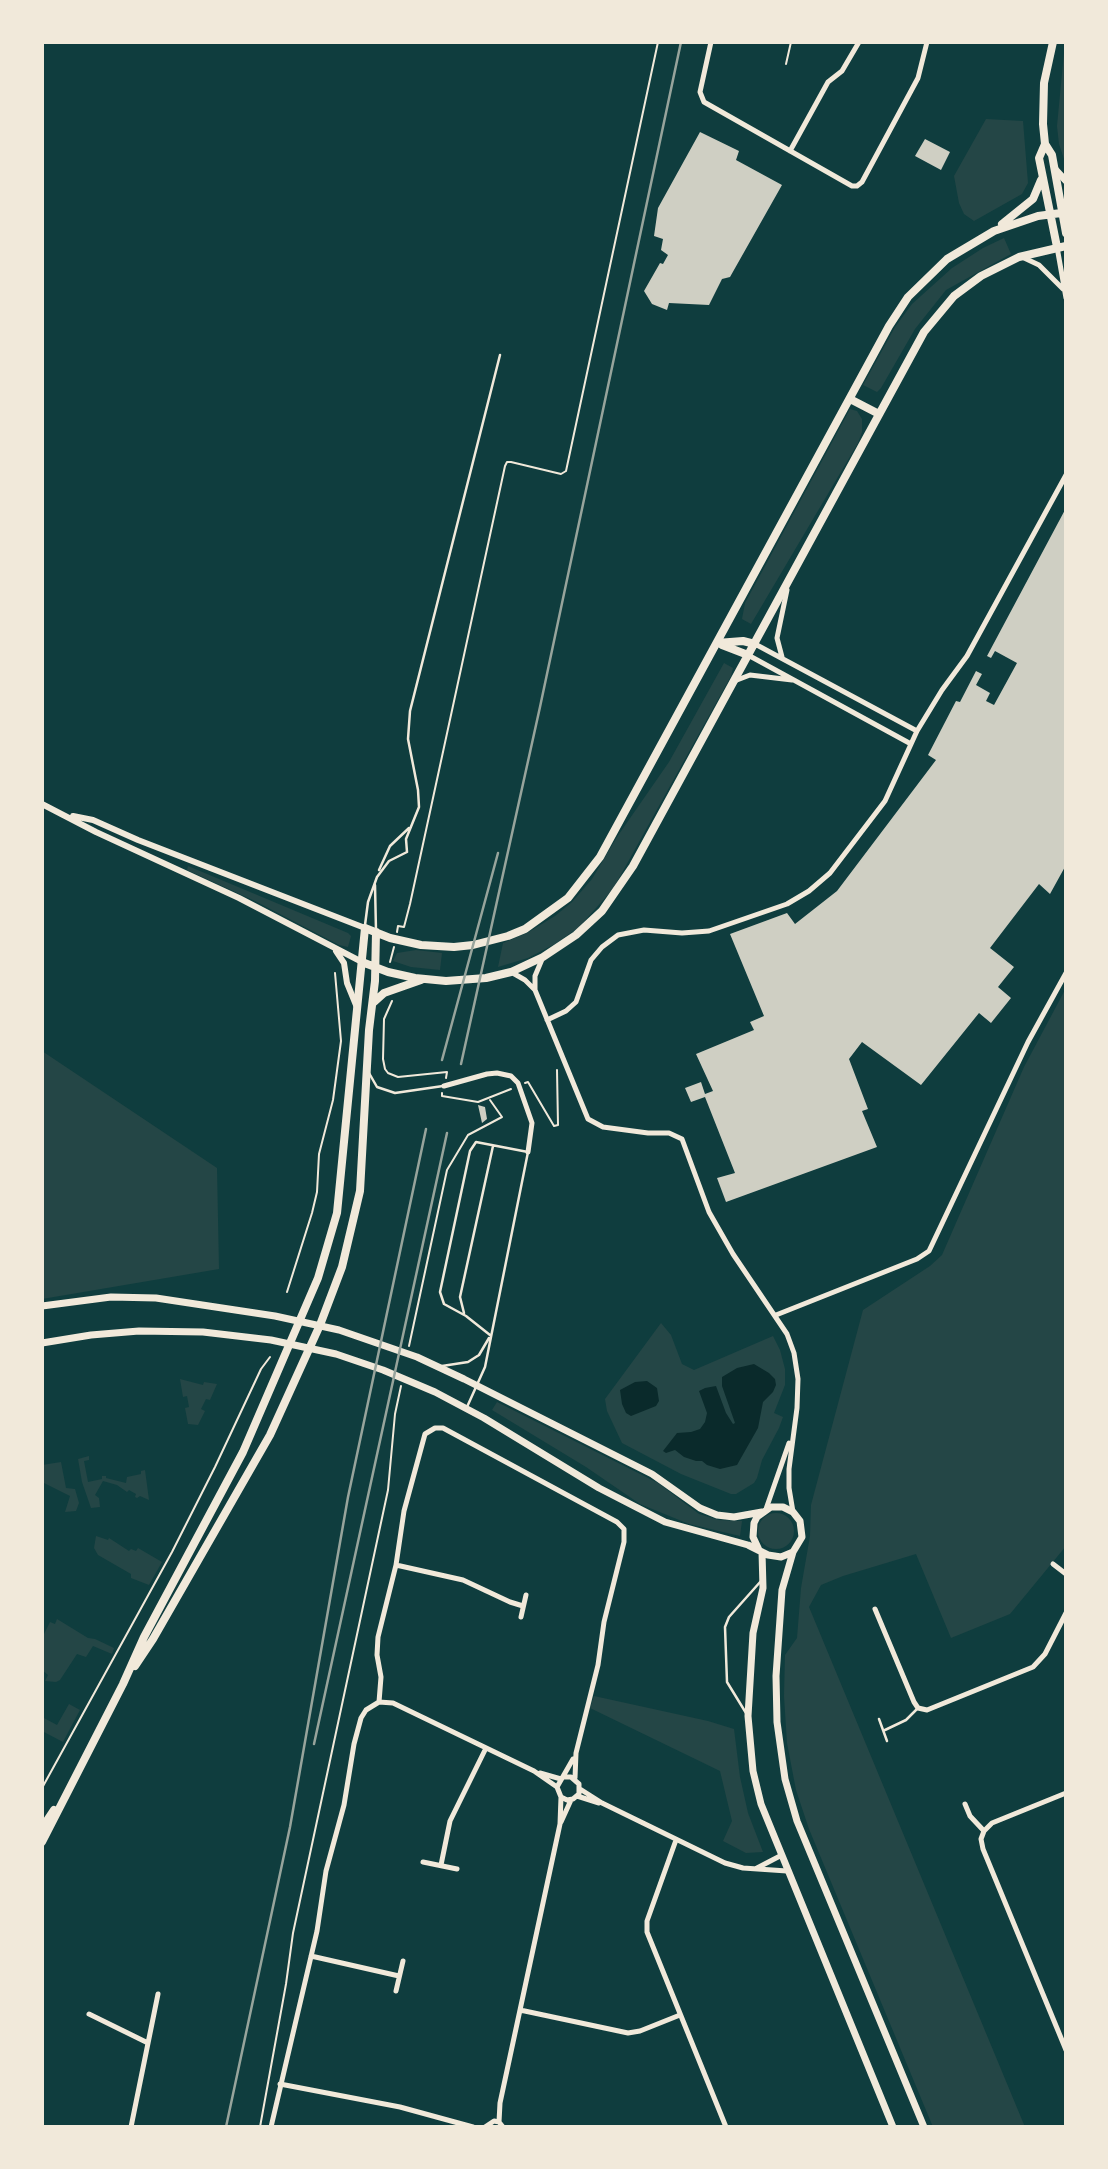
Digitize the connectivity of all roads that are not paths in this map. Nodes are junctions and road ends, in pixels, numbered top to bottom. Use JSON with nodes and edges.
{"nodes":[{"id":1,"x":710,"y":42,"type":"edge"},
{"id":2,"x":859,"y":42,"type":"edge"},
{"id":3,"x":926,"y":42,"type":"edge"},
{"id":4,"x":1053,"y":42,"type":"edge"},
{"id":5,"x":1045,"y":144,"type":"junction"},
{"id":6,"x":790,"y":151,"type":"junction"},
{"id":7,"x":1054,"y":168,"type":"junction"},
{"id":8,"x":1042,"y":178,"type":"junction"},
{"id":9,"x":1066,"y":180,"type":"edge"},
{"id":10,"x":1063,"y":212,"type":"edge"},
{"id":11,"x":1049,"y":214,"type":"junction"},
{"id":12,"x":994,"y":231,"type":"junction"},
{"id":13,"x":1066,"y":233,"type":"edge"},
{"id":14,"x":1061,"y":247,"type":"edge"},
{"id":15,"x":1019,"y":257,"type":"junction"},
{"id":16,"x":1063,"y":289,"type":"junction"},
{"id":17,"x":1066,"y":298,"type":"edge"},
{"id":18,"x":499,"y":355,"type":"dead end"},
{"id":19,"x":850,"y":398,"type":"junction"},
{"id":20,"x":880,"y":414,"type":"junction"},
{"id":21,"x":1066,"y":475,"type":"edge"},
{"id":22,"x":789,"y":580,"type":"junction"},
{"id":23,"x":717,"y":643,"type":"junction"},
{"id":24,"x":755,"y":644,"type":"junction"},
{"id":25,"x":748,"y":655,"type":"junction"},
{"id":26,"x":782,"y":657,"type":"junction"},
{"id":27,"x":795,"y":680,"type":"junction"},
{"id":28,"x":732,"y":684,"type":"junction"},
{"id":29,"x":918,"y":731,"type":"junction"},
{"id":30,"x":911,"y":744,"type":"junction"},
{"id":31,"x":42,"y":804,"type":"edge"},
{"id":32,"x":64,"y":814,"type":"junction"},
{"id":33,"x":411,"y":825,"type":"junction"},
{"id":34,"x":377,"y":877,"type":"junction"},
{"id":35,"x":375,"y":882,"type":"junction"},
{"id":36,"x":365,"y":928,"type":"junction"},
{"id":37,"x":376,"y":932,"type":"junction"},
{"id":38,"x":335,"y":949,"type":"junction"},
{"id":39,"x":543,"y":957,"type":"junction"},
{"id":40,"x":362,"y":962,"type":"junction"},
{"id":41,"x":376,"y":968,"type":"junction"},
{"id":42,"x":511,"y":972,"type":"junction"},
{"id":43,"x":1066,"y":973,"type":"edge"},
{"id":44,"x":424,"y":979,"type":"junction"},
{"id":45,"x":535,"y":990,"type":"junction"},
{"id":46,"x":373,"y":1004,"type":"junction"},
{"id":47,"x":356,"y":1005,"type":"junction"},
{"id":48,"x":547,"y":1020,"type":"junction"},
{"id":49,"x":367,"y":1070,"type":"junction"},
{"id":50,"x":443,"y":1086,"type":"joint"},
{"id":51,"x":493,"y":1145,"type":"junction"},
{"id":52,"x":528,"y":1152,"type":"junction"},
{"id":53,"x":42,"y":1306,"type":"edge"},
{"id":54,"x":776,"y":1315,"type":"junction"},
{"id":55,"x":466,"y":1316,"type":"junction"},
{"id":56,"x":301,"y":1321,"type":"junction"},
{"id":57,"x":320,"y":1325,"type":"junction"},
{"id":58,"x":490,"y":1335,"type":"junction"},
{"id":59,"x":42,"y":1343,"type":"edge"},
{"id":60,"x":291,"y":1344,"type":"junction"},
{"id":61,"x":310,"y":1348,"type":"junction"},
{"id":62,"x":438,"y":1366,"type":"junction"},
{"id":63,"x":478,"y":1386,"type":"junction"},
{"id":64,"x":466,"y":1408,"type":"junction"},
{"id":65,"x":792,"y":1434,"type":"junction"},
{"id":66,"x":764,"y":1511,"type":"junction"},
{"id":67,"x":793,"y":1512,"type":"junction"},
{"id":68,"x":761,"y":1551,"type":"junction"},
{"id":69,"x":793,"y":1552,"type":"junction"},
{"id":70,"x":1053,"y":1564,"type":"dead end"},
{"id":71,"x":396,"y":1565,"type":"junction"},
{"id":72,"x":1066,"y":1574,"type":"edge"},
{"id":73,"x":763,"y":1578,"type":"junction"},
{"id":74,"x":526,"y":1595,"type":"dead end"},
{"id":75,"x":523,"y":1606,"type":"junction"},
{"id":76,"x":875,"y":1609,"type":"dead end"},
{"id":77,"x":1066,"y":1613,"type":"edge"},
{"id":78,"x":521,"y":1617,"type":"dead end"},
{"id":79,"x":122,"y":1684,"type":"junction"},
{"id":80,"x":379,"y":1702,"type":"junction"},
{"id":81,"x":918,"y":1708,"type":"junction"},
{"id":82,"x":748,"y":1716,"type":"junction"},
{"id":83,"x":879,"y":1719,"type":"dead end"},
{"id":84,"x":885,"y":1730,"type":"junction"},
{"id":85,"x":887,"y":1741,"type":"dead end"},
{"id":86,"x":486,"y":1748,"type":"junction"},
{"id":87,"x":576,"y":1753,"type":"junction"},
{"id":88,"x":534,"y":1771,"type":"junction"},
{"id":89,"x":562,"y":1778,"type":"junction"},
{"id":90,"x":575,"y":1778,"type":"junction"},
{"id":91,"x":556,"y":1787,"type":"junction"},
{"id":92,"x":580,"y":1788,"type":"junction"},
{"id":93,"x":67,"y":1791,"type":"junction"},
{"id":94,"x":1066,"y":1793,"type":"edge"},
{"id":95,"x":577,"y":1796,"type":"junction"},
{"id":96,"x":561,"y":1797,"type":"junction"},
{"id":97,"x":571,"y":1800,"type":"junction"},
{"id":98,"x":602,"y":1804,"type":"junction"},
{"id":99,"x":965,"y":1804,"type":"dead end"},
{"id":100,"x":560,"y":1824,"type":"junction"},
{"id":101,"x":42,"y":1828,"type":"edge"},
{"id":102,"x":984,"y":1831,"type":"junction"},
{"id":103,"x":677,"y":1840,"type":"junction"},
{"id":104,"x":42,"y":1842,"type":"edge"},
{"id":105,"x":780,"y":1856,"type":"junction"},
{"id":106,"x":424,"y":1862,"type":"dead end"},
{"id":107,"x":441,"y":1865,"type":"junction"},
{"id":108,"x":457,"y":1869,"type":"dead end"},
{"id":109,"x":754,"y":1869,"type":"junction"},
{"id":110,"x":787,"y":1871,"type":"junction"},
{"id":111,"x":311,"y":1956,"type":"junction"},
{"id":112,"x":403,"y":1961,"type":"dead end"},
{"id":113,"x":400,"y":1976,"type":"junction"},
{"id":114,"x":396,"y":1991,"type":"dead end"},
{"id":115,"x":158,"y":1994,"type":"dead end"},
{"id":116,"x":520,"y":2010,"type":"junction"},
{"id":117,"x":89,"y":2014,"type":"dead end"},
{"id":118,"x":680,"y":2015,"type":"junction"},
{"id":119,"x":148,"y":2043,"type":"junction"},
{"id":120,"x":1066,"y":2050,"type":"edge"},
{"id":121,"x":280,"y":2084,"type":"junction"},
{"id":122,"x":493,"y":2124,"type":"edge"},
{"id":123,"x":470,"y":2126,"type":"edge"},
{"id":124,"x":131,"y":2127,"type":"edge"},
{"id":125,"x":271,"y":2127,"type":"edge"},
{"id":126,"x":726,"y":2127,"type":"edge"},
{"id":127,"x":893,"y":2127,"type":"edge"},
{"id":128,"x":924,"y":2127,"type":"edge"}],
"edges":[{"from":1,"to":6,"type":"street"},
{"from":2,"to":6,"type":"street"},
{"from":3,"to":6,"type":"street"},
{"from":4,"to":5,"type":"main road"},
{"from":5,"to":7,"type":"main road"},
{"from":5,"to":8,"type":"main road"},
{"from":7,"to":9,"type":"main road"},
{"from":7,"to":10,"type":"main road"},
{"from":8,"to":11,"type":"main road"},
{"from":8,"to":12,"type":"main road"},
{"from":10,"to":11,"type":"main road"},
{"from":10,"to":13,"type":"main road"},
{"from":11,"to":12,"type":"main road"},
{"from":11,"to":14,"type":"main road"},
{"from":12,"to":19,"type":"main road"},
{"from":14,"to":15,"type":"main road"},
{"from":14,"to":16,"type":"street"},
{"from":15,"to":16,"type":"street"},
{"from":15,"to":20,"type":"main road"},
{"from":16,"to":17,"type":"street"},
{"from":18,"to":33,"type":"lane"},
{"from":19,"to":20,"type":"main road"},
{"from":19,"to":23,"type":"main road"},
{"from":20,"to":22,"type":"main road"},
{"from":21,"to":29,"type":"street"},
{"from":22,"to":24,"type":"main road"},
{"from":22,"to":26,"type":"street"},
{"from":23,"to":24,"type":"main road"},
{"from":23,"to":25,"type":"main road"},
{"from":23,"to":37,"type":"main road"},
{"from":24,"to":25,"type":"main road"},
{"from":24,"to":26,"type":"street"},
{"from":25,"to":27,"type":"street"},
{"from":25,"to":28,"type":"main road"},
{"from":26,"to":29,"type":"street"},
{"from":27,"to":28,"type":"street"},
{"from":27,"to":30,"type":"street"},
{"from":28,"to":39,"type":"main road"},
{"from":29,"to":30,"type":"street"},
{"from":30,"to":48,"type":"street"},
{"from":31,"to":32,"type":"street"},
{"from":32,"to":36,"type":"street"},
{"from":32,"to":38,"type":"street"},
{"from":33,"to":34,"type":"lane"},
{"from":33,"to":34,"type":"lane"},
{"from":34,"to":35,"type":"lane"},
{"from":35,"to":36,"type":"lane"},
{"from":35,"to":37,"type":"lane"},
{"from":36,"to":37,"type":"main road"},
{"from":36,"to":40,"type":"main road"},
{"from":37,"to":41,"type":"main road"},
{"from":38,"to":40,"type":"street"},
{"from":38,"to":47,"type":"street"},
{"from":39,"to":42,"type":"main road"},
{"from":39,"to":45,"type":"street"},
{"from":40,"to":41,"type":"main road"},
{"from":40,"to":47,"type":"main road"},
{"from":41,"to":44,"type":"main road"},
{"from":41,"to":46,"type":"main road"},
{"from":42,"to":44,"type":"main road"},
{"from":42,"to":45,"type":"street"},
{"from":43,"to":54,"type":"street"},
{"from":44,"to":46,"type":"main road"},
{"from":45,"to":48,"type":"street"},
{"from":46,"to":49,"type":"main road"},
{"from":47,"to":56,"type":"main road"},
{"from":48,"to":54,"type":"street"},
{"from":49,"to":50,"type":"lane"},
{"from":49,"to":57,"type":"main road"},
{"from":50,"to":52,"type":"street"},
{"from":51,"to":52,"type":"lane"},
{"from":51,"to":55,"type":"lane"},
{"from":51,"to":55,"type":"lane"},
{"from":52,"to":58,"type":"lane"},
{"from":53,"to":56,"type":"main road"},
{"from":54,"to":65,"type":"street"},
{"from":55,"to":58,"type":"lane"},
{"from":56,"to":57,"type":"main road"},
{"from":56,"to":60,"type":"main road"},
{"from":57,"to":61,"type":"main road"},
{"from":57,"to":62,"type":"main road"},
{"from":58,"to":62,"type":"lane"},
{"from":58,"to":63,"type":"lane"},
{"from":59,"to":60,"type":"main road"},
{"from":60,"to":61,"type":"main road"},
{"from":60,"to":79,"type":"main road"},
{"from":61,"to":64,"type":"main road"},
{"from":61,"to":79,"type":"main road"},
{"from":62,"to":63,"type":"main road"},
{"from":63,"to":64,"type":"lane"},
{"from":63,"to":66,"type":"main road"},
{"from":64,"to":68,"type":"main road"},
{"from":65,"to":66,"type":"street"},
{"from":65,"to":67,"type":"street"},
{"from":66,"to":67,"type":"main road"},
{"from":66,"to":68,"type":"main road"},
{"from":67,"to":69,"type":"main road"},
{"from":68,"to":69,"type":"main road"},
{"from":68,"to":73,"type":"main road"},
{"from":69,"to":128,"type":"main road"},
{"from":70,"to":72,"type":"street"},
{"from":71,"to":75,"type":"street"},
{"from":71,"to":80,"type":"street"},
{"from":71,"to":87,"type":"street"},
{"from":73,"to":82,"type":"main road"},
{"from":73,"to":82,"type":"lane"},
{"from":74,"to":75,"type":"street"},
{"from":75,"to":78,"type":"street"},
{"from":76,"to":81,"type":"street"},
{"from":77,"to":81,"type":"street"},
{"from":79,"to":93,"type":"main road"},
{"from":80,"to":86,"type":"street"},
{"from":80,"to":111,"type":"street"},
{"from":81,"to":84,"type":"lane"},
{"from":82,"to":105,"type":"main road"},
{"from":83,"to":84,"type":"lane"},
{"from":84,"to":85,"type":"lane"},
{"from":86,"to":88,"type":"street"},
{"from":86,"to":107,"type":"street"},
{"from":87,"to":89,"type":"street"},
{"from":87,"to":90,"type":"street"},
{"from":88,"to":89,"type":"street"},
{"from":88,"to":91,"type":"street"},
{"from":89,"to":90,"type":"street"},
{"from":89,"to":91,"type":"street"},
{"from":90,"to":92,"type":"street"},
{"from":91,"to":96,"type":"street"},
{"from":92,"to":95,"type":"street"},
{"from":92,"to":98,"type":"street"},
{"from":93,"to":101,"type":"main road"},
{"from":93,"to":104,"type":"main road"},
{"from":94,"to":102,"type":"street"},
{"from":95,"to":97,"type":"street"},
{"from":95,"to":98,"type":"street"},
{"from":96,"to":97,"type":"street"},
{"from":96,"to":100,"type":"street"},
{"from":97,"to":100,"type":"street"},
{"from":98,"to":103,"type":"street"},
{"from":99,"to":102,"type":"street"},
{"from":100,"to":116,"type":"street"},
{"from":102,"to":120,"type":"street"},
{"from":103,"to":109,"type":"street"},
{"from":103,"to":118,"type":"street"},
{"from":105,"to":109,"type":"street"},
{"from":105,"to":110,"type":"main road"},
{"from":106,"to":107,"type":"street"},
{"from":107,"to":108,"type":"street"},
{"from":109,"to":110,"type":"street"},
{"from":110,"to":127,"type":"main road"},
{"from":111,"to":113,"type":"street"},
{"from":111,"to":121,"type":"street"},
{"from":112,"to":113,"type":"street"},
{"from":113,"to":114,"type":"street"},
{"from":115,"to":119,"type":"street"},
{"from":116,"to":118,"type":"street"},
{"from":116,"to":122,"type":"street"},
{"from":117,"to":119,"type":"street"},
{"from":118,"to":126,"type":"street"},
{"from":119,"to":124,"type":"street"},
{"from":121,"to":123,"type":"street"},
{"from":121,"to":125,"type":"street"},
{"from":122,"to":123,"type":"street"}]}
